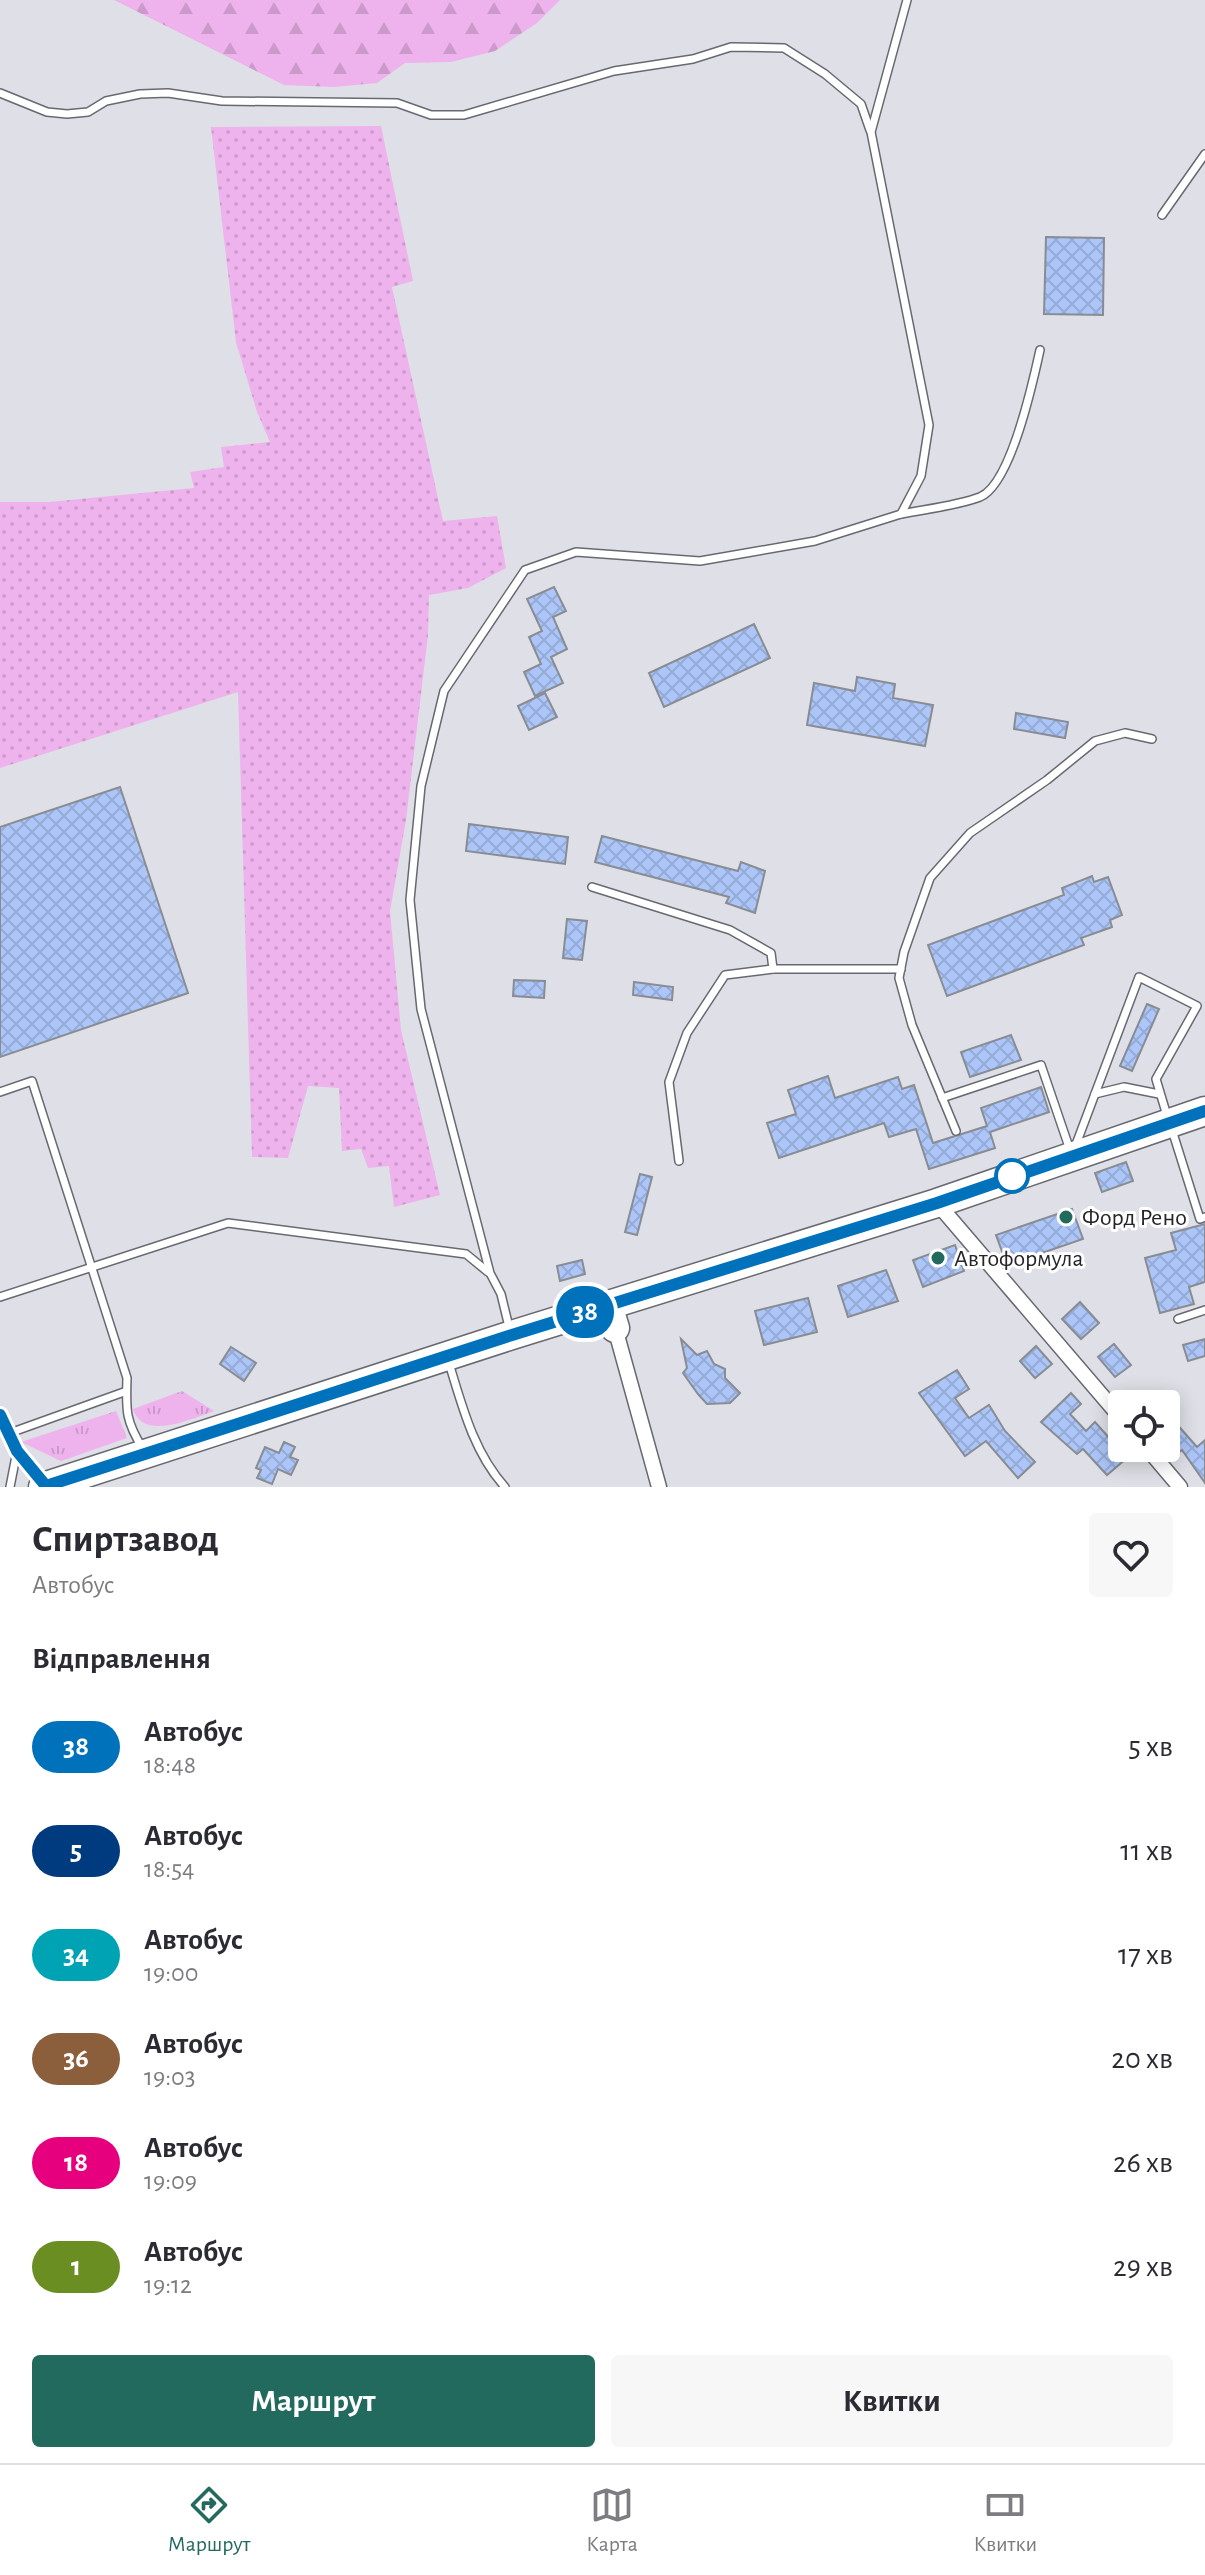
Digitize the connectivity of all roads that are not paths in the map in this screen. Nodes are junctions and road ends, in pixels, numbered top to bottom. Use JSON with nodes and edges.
{"nodes":[{"id":1,"x":907,"y":0,"type":"edge"},
{"id":2,"x":0,"y":93,"type":"edge"},
{"id":3,"x":871,"y":132,"type":"junction"},
{"id":4,"x":1205,"y":154,"type":"edge"},
{"id":5,"x":1162,"y":215,"type":"dead end"},
{"id":6,"x":1040,"y":350,"type":"dead end"},
{"id":7,"x":901,"y":514,"type":"junction"},
{"id":8,"x":1152,"y":739,"type":"dead end"},
{"id":9,"x":592,"y":887,"type":"dead end"},
{"id":10,"x":773,"y":969,"type":"junction"},
{"id":11,"x":901,"y":969,"type":"junction"},
{"id":12,"x":0,"y":1092,"type":"edge"},
{"id":13,"x":1095,"y":1094,"type":"junction"},
{"id":14,"x":1159,"y":1094,"type":"junction"},
{"id":15,"x":942,"y":1098,"type":"junction"},
{"id":16,"x":1205,"y":1111,"type":"edge"},
{"id":17,"x":1170,"y":1124,"type":"junction"},
{"id":18,"x":956,"y":1131,"type":"dead end"},
{"id":19,"x":1072,"y":1155,"type":"junction"},
{"id":20,"x":679,"y":1161,"type":"dead end"},
{"id":21,"x":937,"y":1203,"type":"junction"},
{"id":22,"x":1205,"y":1217,"type":"edge"},
{"id":23,"x":93,"y":1267,"type":"junction"},
{"id":24,"x":490,"y":1273,"type":"junction"},
{"id":25,"x":0,"y":1297,"type":"edge"},
{"id":26,"x":1205,"y":1310,"type":"edge"},
{"id":27,"x":612,"y":1316,"type":"junction"},
{"id":28,"x":1178,"y":1319,"type":"dead end"},
{"id":29,"x":512,"y":1335,"type":"junction"},
{"id":30,"x":447,"y":1356,"type":"junction"},
{"id":31,"x":124,"y":1392,"type":"junction"},
{"id":32,"x":1108,"y":1403,"type":"edge"},
{"id":33,"x":0,"y":1415,"type":"edge"},
{"id":34,"x":7,"y":1434,"type":"junction"},
{"id":35,"x":17,"y":1451,"type":"junction"},
{"id":36,"x":146,"y":1454,"type":"junction"},
{"id":37,"x":1159,"y":1462,"type":"edge"},
{"id":38,"x":493,"y":1474,"type":"junction"},
{"id":39,"x":44,"y":1486,"type":"edge"},
{"id":40,"x":10,"y":1487,"type":"edge"},
{"id":41,"x":497,"y":1487,"type":"edge"},
{"id":42,"x":505,"y":1487,"type":"edge"},
{"id":43,"x":659,"y":1487,"type":"edge"},
{"id":44,"x":1180,"y":1487,"type":"edge"}],
"edges":[{"from":1,"to":3,"type":"lane"},
{"from":2,"to":3,"type":"lane"},
{"from":3,"to":7,"type":"lane"},
{"from":4,"to":5,"type":"lane"},
{"from":6,"to":7,"type":"lane"},
{"from":7,"to":24,"type":"lane"},
{"from":8,"to":11,"type":"lane"},
{"from":9,"to":10,"type":"lane"},
{"from":10,"to":11,"type":"lane"},
{"from":10,"to":20,"type":"lane"},
{"from":11,"to":15,"type":"lane"},
{"from":12,"to":23,"type":"lane"},
{"from":13,"to":14,"type":"lane"},
{"from":13,"to":14,"type":"lane"},
{"from":13,"to":19,"type":"lane"},
{"from":14,"to":17,"type":"lane"},
{"from":15,"to":18,"type":"lane"},
{"from":15,"to":19,"type":"lane"},
{"from":16,"to":17,"type":"highway"},
{"from":17,"to":19,"type":"highway"},
{"from":17,"to":22,"type":"lane"},
{"from":19,"to":21,"type":"highway"},
{"from":21,"to":27,"type":"highway"},
{"from":21,"to":32,"type":"street"},
{"from":23,"to":24,"type":"lane"},
{"from":23,"to":25,"type":"lane"},
{"from":23,"to":31,"type":"lane"},
{"from":24,"to":29,"type":"lane"},
{"from":26,"to":28,"type":"lane"},
{"from":27,"to":29,"type":"highway"},
{"from":27,"to":43,"type":"street"},
{"from":29,"to":30,"type":"highway"},
{"from":30,"to":36,"type":"highway"},
{"from":30,"to":38,"type":"lane"},
{"from":31,"to":34,"type":"lane"},
{"from":31,"to":36,"type":"lane"},
{"from":33,"to":34,"type":"lane"},
{"from":34,"to":35,"type":"lane"},
{"from":35,"to":39,"type":"lane"},
{"from":35,"to":40,"type":"lane"},
{"from":36,"to":39,"type":"highway"},
{"from":37,"to":44,"type":"street"},
{"from":38,"to":41,"type":"lane"},
{"from":38,"to":42,"type":"lane"}]}
